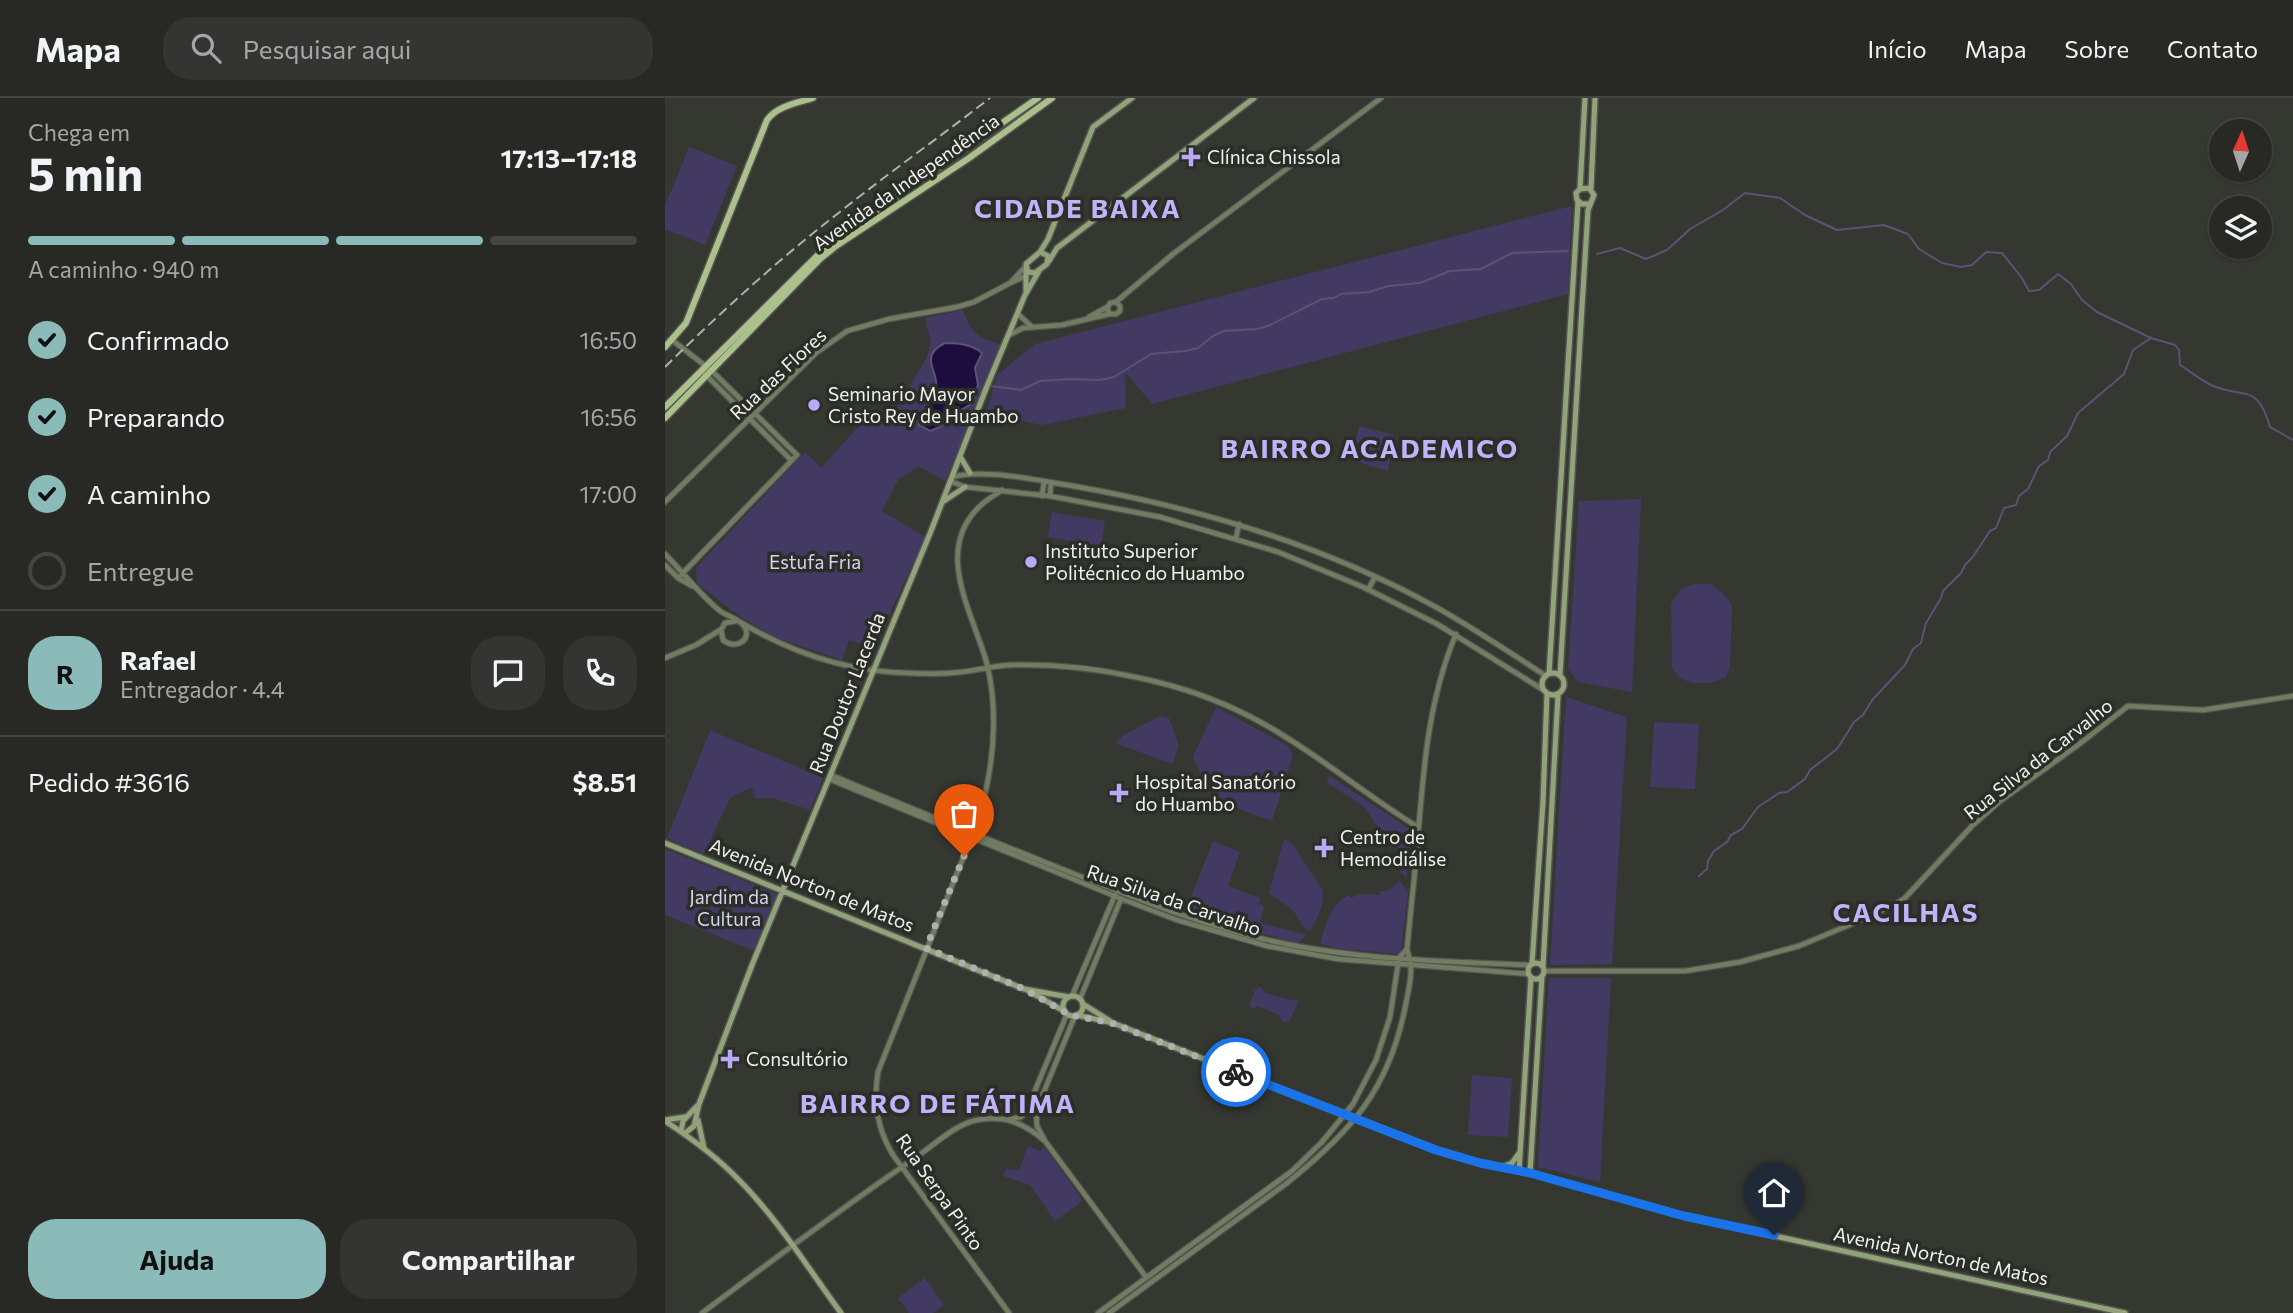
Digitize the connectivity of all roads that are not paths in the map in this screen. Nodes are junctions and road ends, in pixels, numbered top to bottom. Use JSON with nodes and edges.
{"nodes":[{"id":1,"x":813,"y":98,"type":"edge"},
{"id":2,"x":1038,"y":98,"type":"edge"},
{"id":3,"x":1052,"y":98,"type":"edge"},
{"id":4,"x":1132,"y":98,"type":"edge"},
{"id":5,"x":1254,"y":98,"type":"edge"},
{"id":6,"x":1381,"y":98,"type":"edge"},
{"id":7,"x":1585,"y":98,"type":"edge"},
{"id":8,"x":1595,"y":98,"type":"edge"},
{"id":9,"x":1011,"y":117,"type":"junction"},
{"id":10,"x":1016,"y":124,"type":"junction"},
{"id":11,"x":912,"y":185,"type":"junction"},
{"id":12,"x":1580,"y":189,"type":"junction"},
{"id":13,"x":1591,"y":189,"type":"junction"},
{"id":14,"x":917,"y":192,"type":"junction"},
{"id":15,"x":1579,"y":202,"type":"junction"},
{"id":16,"x":1589,"y":204,"type":"junction"},
{"id":17,"x":1051,"y":231,"type":"junction"},
{"id":18,"x":1063,"y":243,"type":"junction"},
{"id":19,"x":1040,"y":252,"type":"junction"},
{"id":20,"x":1049,"y":261,"type":"junction"},
{"id":21,"x":1026,"y":271,"type":"junction"},
{"id":22,"x":1036,"y":272,"type":"junction"},
{"id":23,"x":1012,"y":282,"type":"junction"},
{"id":24,"x":1025,"y":295,"type":"junction"},
{"id":25,"x":1117,"y":302,"type":"junction"},
{"id":26,"x":1107,"y":307,"type":"junction"},
{"id":27,"x":1018,"y":314,"type":"junction"},
{"id":28,"x":1110,"y":314,"type":"junction"},
{"id":29,"x":1082,"y":321,"type":"junction"},
{"id":30,"x":1032,"y":326,"type":"junction"},
{"id":31,"x":1009,"y":336,"type":"junction"},
{"id":32,"x":672,"y":340,"type":"junction"},
{"id":33,"x":665,"y":347,"type":"edge"},
{"id":34,"x":703,"y":368,"type":"junction"},
{"id":35,"x":710,"y":374,"type":"junction"},
{"id":36,"x":667,"y":408,"type":"edge"},
{"id":37,"x":755,"y":413,"type":"junction"},
{"id":38,"x":665,"y":418,"type":"edge"},
{"id":39,"x":749,"y":418,"type":"junction"},
{"id":40,"x":960,"y":457,"type":"junction"},
{"id":41,"x":791,"y":460,"type":"junction"},
{"id":42,"x":970,"y":473,"type":"junction"},
{"id":43,"x":951,"y":479,"type":"junction"},
{"id":44,"x":1044,"y":482,"type":"junction"},
{"id":45,"x":1051,"y":483,"type":"junction"},
{"id":46,"x":965,"y":487,"type":"junction"},
{"id":47,"x":1002,"y":490,"type":"junction"},
{"id":48,"x":1042,"y":496,"type":"junction"},
{"id":49,"x":1050,"y":496,"type":"junction"},
{"id":50,"x":665,"y":502,"type":"edge"},
{"id":51,"x":941,"y":503,"type":"junction"},
{"id":52,"x":1166,"y":505,"type":"junction"},
{"id":53,"x":1164,"y":517,"type":"junction"},
{"id":54,"x":1239,"y":524,"type":"junction"},
{"id":55,"x":1236,"y":538,"type":"junction"},
{"id":56,"x":665,"y":554,"type":"edge"},
{"id":57,"x":665,"y":565,"type":"edge"},
{"id":58,"x":683,"y":572,"type":"junction"},
{"id":59,"x":1375,"y":577,"type":"junction"},
{"id":60,"x":678,"y":578,"type":"junction"},
{"id":61,"x":695,"y":588,"type":"junction"},
{"id":62,"x":1368,"y":590,"type":"junction"},
{"id":63,"x":721,"y":612,"type":"junction"},
{"id":64,"x":738,"y":621,"type":"junction"},
{"id":65,"x":722,"y":628,"type":"junction"},
{"id":66,"x":1456,"y":634,"type":"junction"},
{"id":67,"x":765,"y":637,"type":"junction"},
{"id":68,"x":745,"y":638,"type":"junction"},
{"id":69,"x":723,"y":640,"type":"junction"},
{"id":70,"x":696,"y":645,"type":"junction"},
{"id":71,"x":1502,"y":647,"type":"junction"},
{"id":72,"x":1493,"y":657,"type":"junction"},
{"id":73,"x":665,"y":658,"type":"edge"},
{"id":74,"x":988,"y":668,"type":"junction"},
{"id":75,"x":873,"y":671,"type":"junction"},
{"id":76,"x":1548,"y":675,"type":"junction"},
{"id":77,"x":1560,"y":675,"type":"junction"},
{"id":78,"x":1546,"y":692,"type":"junction"},
{"id":79,"x":1558,"y":695,"type":"junction"},
{"id":80,"x":2293,"y":696,"type":"edge"},
{"id":81,"x":830,"y":777,"type":"junction"},
{"id":82,"x":1418,"y":827,"type":"junction"},
{"id":83,"x":972,"y":836,"type":"junction"},
{"id":84,"x":665,"y":843,"type":"edge"},
{"id":85,"x":783,"y":891,"type":"junction"},
{"id":86,"x":1115,"y":893,"type":"junction"},
{"id":87,"x":1123,"y":896,"type":"junction"},
{"id":88,"x":926,"y":948,"type":"junction"},
{"id":89,"x":1407,"y":950,"type":"junction"},
{"id":90,"x":1399,"y":961,"type":"junction"},
{"id":91,"x":1411,"y":962,"type":"junction"},
{"id":92,"x":1531,"y":965,"type":"junction"},
{"id":93,"x":1543,"y":971,"type":"junction"},
{"id":94,"x":1396,"y":975,"type":"junction"},
{"id":95,"x":1530,"y":975,"type":"junction"},
{"id":96,"x":1411,"y":976,"type":"junction"},
{"id":97,"x":1024,"y":989,"type":"junction"},
{"id":98,"x":1070,"y":996,"type":"junction"},
{"id":99,"x":1082,"y":1002,"type":"junction"},
{"id":100,"x":1066,"y":1012,"type":"junction"},
{"id":101,"x":1076,"y":1016,"type":"junction"},
{"id":102,"x":1112,"y":1023,"type":"junction"},
{"id":103,"x":694,"y":1114,"type":"junction"},
{"id":104,"x":1345,"y":1115,"type":"junction"},
{"id":105,"x":1010,"y":1119,"type":"junction"},
{"id":106,"x":1356,"y":1119,"type":"junction"},
{"id":107,"x":665,"y":1121,"type":"edge"},
{"id":108,"x":682,"y":1133,"type":"junction"},
{"id":109,"x":1045,"y":1141,"type":"junction"},
{"id":110,"x":704,"y":1148,"type":"junction"},
{"id":111,"x":1521,"y":1150,"type":"junction"},
{"id":112,"x":902,"y":1166,"type":"junction"},
{"id":113,"x":1502,"y":1167,"type":"junction"},
{"id":114,"x":1519,"y":1171,"type":"junction"},
{"id":115,"x":1530,"y":1173,"type":"junction"},
{"id":116,"x":792,"y":1247,"type":"junction"},
{"id":117,"x":1146,"y":1278,"type":"junction"},
{"id":118,"x":702,"y":1313,"type":"edge"},
{"id":119,"x":841,"y":1313,"type":"edge"},
{"id":120,"x":1009,"y":1313,"type":"edge"},
{"id":121,"x":1098,"y":1313,"type":"edge"},
{"id":122,"x":1109,"y":1313,"type":"edge"},
{"id":123,"x":2125,"y":1313,"type":"edge"}],
"edges":[{"from":1,"to":32,"type":"main road"},
{"from":2,"to":9,"type":"main road","name":"Avenida da Independência"},
{"from":3,"to":10,"type":"main road","name":"Avenida da Independência"},
{"from":4,"to":17,"type":"main road"},
{"from":5,"to":18,"type":"main road","name":"Rua Doutor Lacerda"},
{"from":6,"to":25,"type":"street"},
{"from":7,"to":12,"type":"main road"},
{"from":8,"to":13,"type":"main road"},
{"from":9,"to":10,"type":"main road"},
{"from":9,"to":11,"type":"main road","name":"Avenida da Independência"},
{"from":10,"to":14,"type":"main road","name":"Avenida da Independência"},
{"from":11,"to":14,"type":"main road"},
{"from":11,"to":34,"type":"main road","name":"Avenida da Independência"},
{"from":12,"to":13,"type":"main road"},
{"from":12,"to":15,"type":"main road"},
{"from":13,"to":16,"type":"main road"},
{"from":14,"to":35,"type":"main road","name":"Avenida da Independência"},
{"from":15,"to":16,"type":"main road"},
{"from":15,"to":76,"type":"main road"},
{"from":16,"to":77,"type":"main road"},
{"from":17,"to":18,"type":"main road"},
{"from":17,"to":19,"type":"main road"},
{"from":18,"to":20,"type":"main road","name":"Rua Doutor Lacerda"},
{"from":19,"to":20,"type":"main road"},
{"from":19,"to":21,"type":"main road"},
{"from":20,"to":22,"type":"main road","name":"Rua Doutor Lacerda"},
{"from":21,"to":22,"type":"main road"},
{"from":21,"to":23,"type":"street","name":"Rua das Flores"},
{"from":21,"to":23,"type":"street","name":"Rua das Flores"},
{"from":21,"to":24,"type":"main road","name":"Rua Doutor Lacerda"},
{"from":22,"to":24,"type":"main road","name":"Rua Doutor Lacerda"},
{"from":23,"to":37,"type":"street","name":"Rua das Flores"},
{"from":24,"to":27,"type":"main road","name":"Rua Doutor Lacerda"},
{"from":25,"to":26,"type":"street"},
{"from":25,"to":28,"type":"street"},
{"from":26,"to":28,"type":"street"},
{"from":26,"to":29,"type":"street"},
{"from":27,"to":30,"type":"street"},
{"from":27,"to":31,"type":"main road","name":"Rua Doutor Lacerda"},
{"from":28,"to":29,"type":"street"},
{"from":29,"to":30,"type":"street"},
{"from":30,"to":31,"type":"street"},
{"from":31,"to":40,"type":"main road","name":"Rua Doutor Lacerda"},
{"from":32,"to":33,"type":"main road"},
{"from":32,"to":34,"type":"street"},
{"from":34,"to":35,"type":"street"},
{"from":34,"to":36,"type":"main road","name":"Avenida da Independência"},
{"from":35,"to":36,"type":"main road","name":"Avenida da Independência"},
{"from":35,"to":37,"type":"street"},
{"from":35,"to":39,"type":"street"},
{"from":36,"to":38,"type":"main road","name":"Avenida da Independência"},
{"from":37,"to":39,"type":"street","name":"Rua das Flores"},
{"from":37,"to":41,"type":"street"},
{"from":39,"to":41,"type":"street"},
{"from":39,"to":50,"type":"street","name":"Rua das Flores"},
{"from":40,"to":42,"type":"main road"},
{"from":40,"to":43,"type":"main road","name":"Rua Doutor Lacerda"},
{"from":41,"to":58,"type":"street"},
{"from":42,"to":43,"type":"street"},
{"from":42,"to":44,"type":"street"},
{"from":43,"to":46,"type":"street"},
{"from":43,"to":51,"type":"main road","name":"Rua Doutor Lacerda"},
{"from":44,"to":45,"type":"street"},
{"from":44,"to":48,"type":"street"},
{"from":45,"to":49,"type":"street"},
{"from":45,"to":52,"type":"street"},
{"from":46,"to":47,"type":"street"},
{"from":46,"to":51,"type":"main road"},
{"from":47,"to":48,"type":"street"},
{"from":47,"to":74,"type":"street","name":"Rua Serpa Pinto"},
{"from":48,"to":49,"type":"street"},
{"from":49,"to":53,"type":"street"},
{"from":51,"to":75,"type":"main road","name":"Rua Doutor Lacerda"},
{"from":52,"to":53,"type":"street"},
{"from":52,"to":54,"type":"street"},
{"from":53,"to":55,"type":"street"},
{"from":54,"to":55,"type":"street"},
{"from":54,"to":59,"type":"street"},
{"from":55,"to":62,"type":"street"},
{"from":56,"to":58,"type":"street"},
{"from":57,"to":60,"type":"street"},
{"from":58,"to":60,"type":"street"},
{"from":58,"to":61,"type":"street"},
{"from":59,"to":62,"type":"street"},
{"from":59,"to":71,"type":"street"},
{"from":60,"to":61,"type":"street"},
{"from":61,"to":63,"type":"street"},
{"from":62,"to":66,"type":"street"},
{"from":63,"to":64,"type":"street"},
{"from":63,"to":65,"type":"street"},
{"from":64,"to":65,"type":"street"},
{"from":64,"to":67,"type":"street"},
{"from":64,"to":68,"type":"street"},
{"from":65,"to":69,"type":"street"},
{"from":65,"to":70,"type":"street"},
{"from":66,"to":72,"type":"street"},
{"from":66,"to":82,"type":"street"},
{"from":67,"to":68,"type":"street"},
{"from":67,"to":75,"type":"street"},
{"from":68,"to":69,"type":"street"},
{"from":69,"to":70,"type":"street"},
{"from":70,"to":73,"type":"street"},
{"from":71,"to":72,"type":"street"},
{"from":71,"to":76,"type":"street"},
{"from":72,"to":78,"type":"street"},
{"from":74,"to":75,"type":"street"},
{"from":74,"to":82,"type":"street"},
{"from":74,"to":83,"type":"street","name":"Rua Serpa Pinto"},
{"from":75,"to":81,"type":"main road","name":"Rua Doutor Lacerda"},
{"from":76,"to":77,"type":"main road"},
{"from":76,"to":78,"type":"main road"},
{"from":77,"to":79,"type":"main road"},
{"from":78,"to":79,"type":"main road"},
{"from":78,"to":92,"type":"main road"},
{"from":79,"to":93,"type":"main road"},
{"from":80,"to":93,"type":"street","name":"Rua Silva da Carvalho"},
{"from":81,"to":83,"type":"street","name":"Rua Silva da Carvalho"},
{"from":81,"to":85,"type":"main road","name":"Rua Doutor Lacerda"},
{"from":82,"to":89,"type":"street"},
{"from":83,"to":86,"type":"street","name":"Rua Silva da Carvalho"},
{"from":83,"to":88,"type":"street","name":"Rua Serpa Pinto"},
{"from":84,"to":85,"type":"main road","name":"Avenida Norton de Matos"},
{"from":85,"to":88,"type":"main road","name":"Avenida Norton de Matos"},
{"from":85,"to":103,"type":"main road","name":"Rua Doutor Lacerda"},
{"from":86,"to":87,"type":"street","name":"Rua Silva da Carvalho"},
{"from":86,"to":98,"type":"street"},
{"from":87,"to":90,"type":"street","name":"Rua Silva da Carvalho"},
{"from":87,"to":99,"type":"street"},
{"from":88,"to":97,"type":"main road","name":"Avenida Norton de Matos"},
{"from":88,"to":112,"type":"street","name":"Rua Serpa Pinto"},
{"from":89,"to":90,"type":"street"},
{"from":89,"to":91,"type":"street"},
{"from":90,"to":91,"type":"street","name":"Rua Silva da Carvalho"},
{"from":90,"to":94,"type":"street"},
{"from":91,"to":92,"type":"street","name":"Rua Silva da Carvalho"},
{"from":91,"to":95,"type":"street","name":"Rua Silva da Carvalho"},
{"from":91,"to":96,"type":"street"},
{"from":92,"to":93,"type":"main road"},
{"from":92,"to":95,"type":"main road"},
{"from":93,"to":95,"type":"main road"},
{"from":93,"to":115,"type":"main road"},
{"from":94,"to":96,"type":"street"},
{"from":94,"to":104,"type":"street"},
{"from":95,"to":111,"type":"main road"},
{"from":96,"to":106,"type":"street"},
{"from":97,"to":98,"type":"main road","name":"Avenida Norton de Matos"},
{"from":97,"to":100,"type":"main road","name":"Avenida Norton de Matos"},
{"from":98,"to":99,"type":"main road"},
{"from":98,"to":100,"type":"main road"},
{"from":99,"to":101,"type":"main road"},
{"from":99,"to":102,"type":"main road","name":"Avenida Norton de Matos"},
{"from":100,"to":101,"type":"main road"},
{"from":100,"to":105,"type":"street"},
{"from":101,"to":102,"type":"main road","name":"Avenida Norton de Matos"},
{"from":101,"to":109,"type":"street"},
{"from":102,"to":104,"type":"main road","name":"Avenida Norton de Matos"},
{"from":103,"to":107,"type":"main road"},
{"from":103,"to":108,"type":"main road","name":"Rua Doutor Lacerda"},
{"from":103,"to":108,"type":"main road","name":"Rua Doutor Lacerda"},
{"from":103,"to":110,"type":"main road"},
{"from":104,"to":106,"type":"main road","name":"Avenida Norton de Matos"},
{"from":104,"to":117,"type":"street"},
{"from":105,"to":109,"type":"street"},
{"from":105,"to":112,"type":"street"},
{"from":106,"to":113,"type":"main road","name":"Avenida Norton de Matos"},
{"from":106,"to":122,"type":"street"},
{"from":107,"to":108,"type":"main road"},
{"from":108,"to":110,"type":"main road"},
{"from":109,"to":117,"type":"street"},
{"from":110,"to":116,"type":"main road"},
{"from":111,"to":113,"type":"main road"},
{"from":111,"to":114,"type":"main road"},
{"from":112,"to":116,"type":"street"},
{"from":112,"to":120,"type":"street","name":"Rua Serpa Pinto"},
{"from":113,"to":114,"type":"main road","name":"Avenida Norton de Matos"},
{"from":114,"to":115,"type":"main road","name":"Avenida Norton de Matos"},
{"from":115,"to":123,"type":"main road","name":"Avenida Norton de Matos"},
{"from":116,"to":118,"type":"street"},
{"from":116,"to":119,"type":"main road"},
{"from":117,"to":121,"type":"street"}]}
